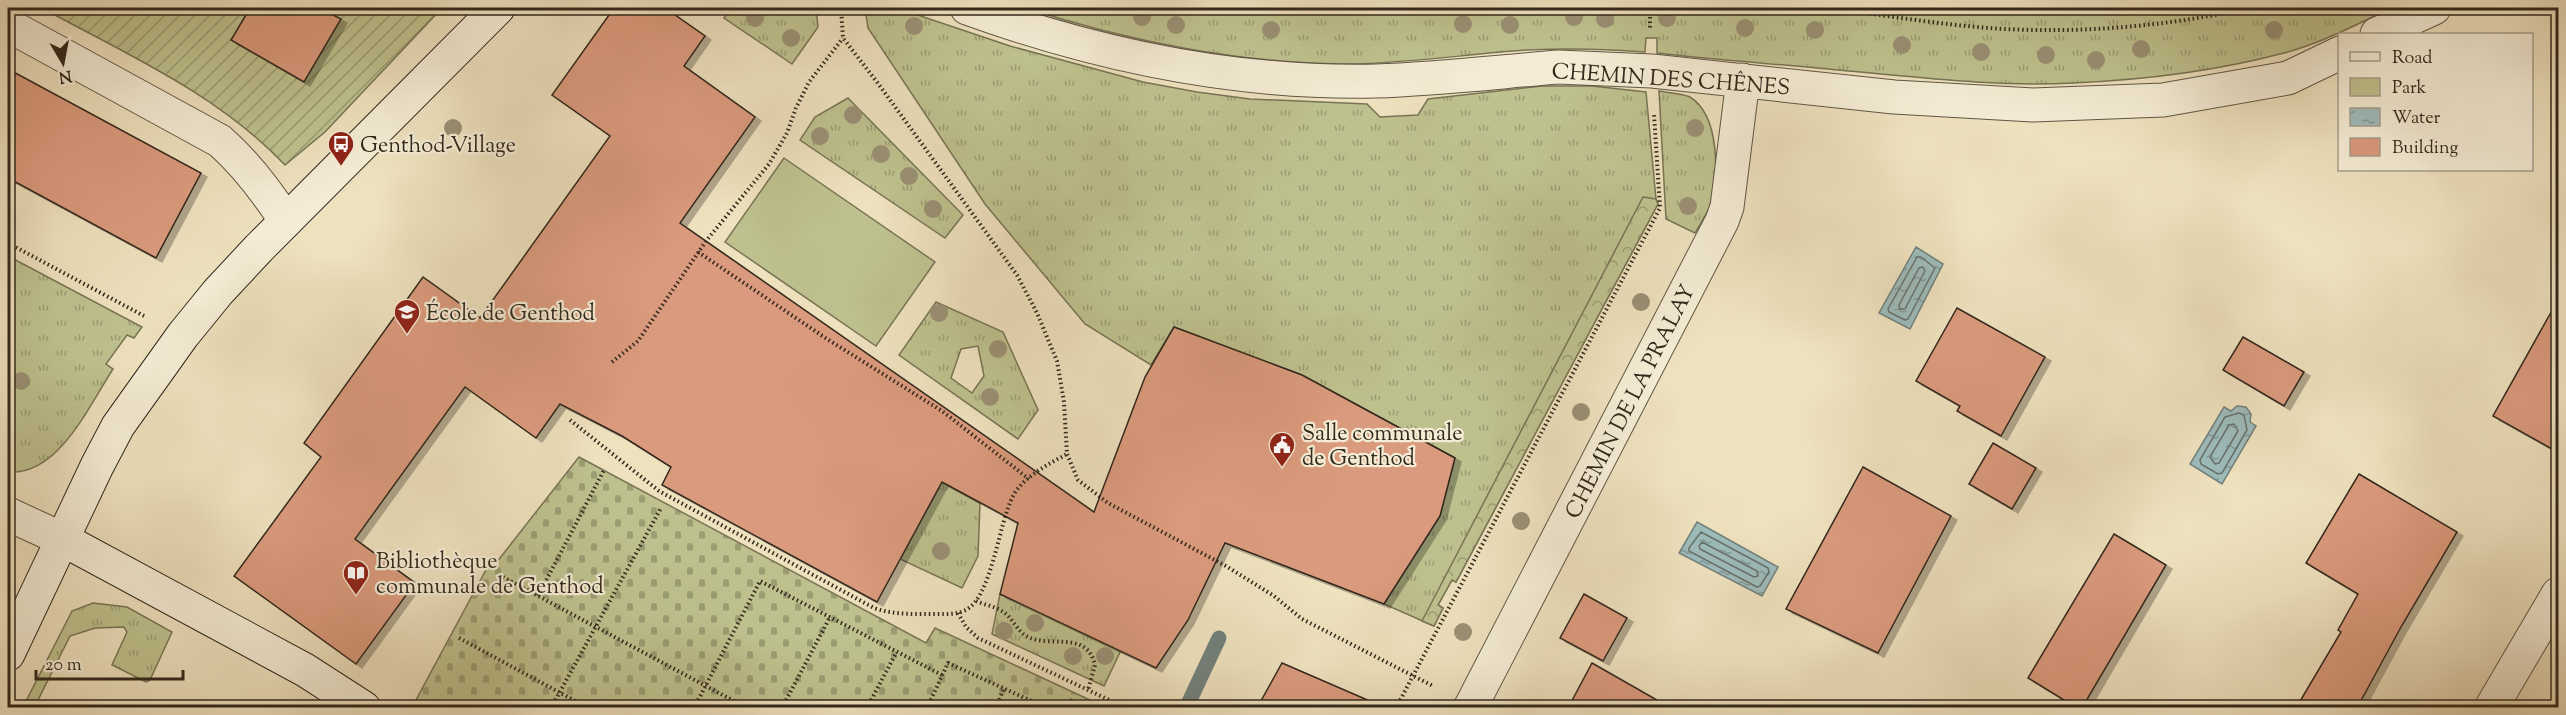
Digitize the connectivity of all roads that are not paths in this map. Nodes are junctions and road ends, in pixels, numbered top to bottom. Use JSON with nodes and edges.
{"nodes":[{"id":1,"x":498,"y":8,"type":"edge"},
{"id":2,"x":967,"y":8,"type":"edge"},
{"id":3,"x":2434,"y":8,"type":"edge"},
{"id":4,"x":8,"y":25,"type":"edge"},
{"id":5,"x":2379,"y":33,"type":"edge"},
{"id":6,"x":2338,"y":54,"type":"edge"},
{"id":7,"x":1743,"y":80,"type":"junction"},
{"id":8,"x":285,"y":221,"type":"junction"},
{"id":9,"x":8,"y":514,"type":"edge"},
{"id":10,"x":62,"y":539,"type":"junction"},
{"id":11,"x":2559,"y":594,"type":"edge"},
{"id":12,"x":8,"y":654,"type":"edge"},
{"id":13,"x":364,"y":708,"type":"edge"},
{"id":14,"x":1470,"y":708,"type":"edge"},
{"id":15,"x":2491,"y":708,"type":"edge"}],
"edges":[{"from":1,"to":8,"type":"street"},
{"from":2,"to":7,"type":"street","name":"CHEMIN DES CHÊNES"},
{"from":3,"to":5,"type":"street"},
{"from":4,"to":8,"type":"street"},
{"from":6,"to":7,"type":"street","name":"CHEMIN DES CHÊNES"},
{"from":7,"to":14,"type":"street","name":"CHEMIN DE LA PRALAY"},
{"from":8,"to":10,"type":"street"},
{"from":9,"to":10,"type":"street"},
{"from":10,"to":12,"type":"street"},
{"from":10,"to":13,"type":"street"},
{"from":11,"to":15,"type":"street"}]}
